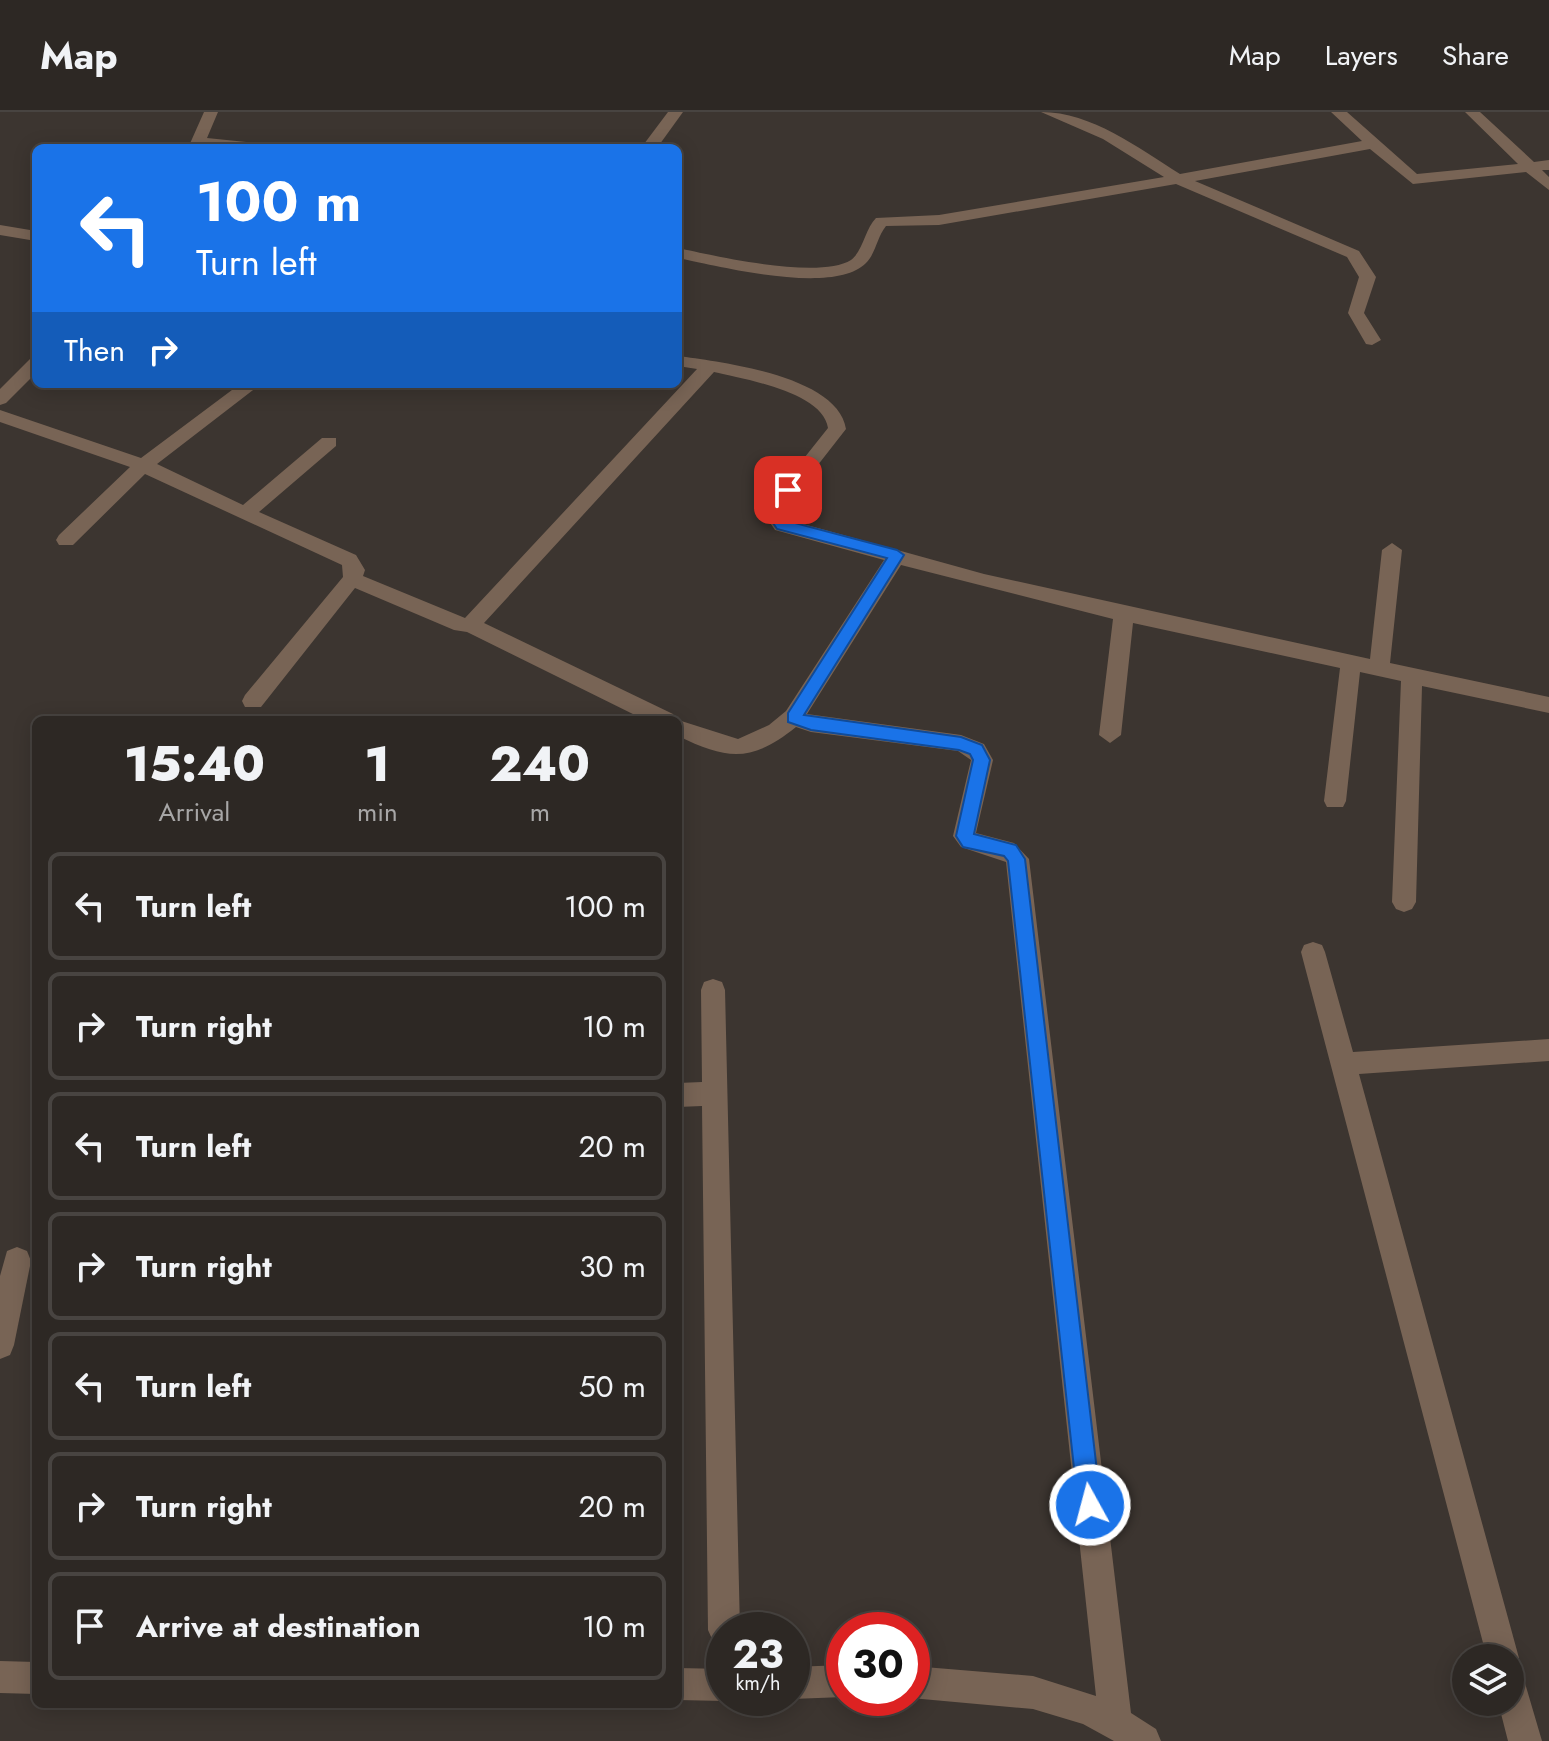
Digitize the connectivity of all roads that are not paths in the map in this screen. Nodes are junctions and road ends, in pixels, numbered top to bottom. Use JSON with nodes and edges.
{"nodes":[{"id":1,"x":211,"y":112,"type":"edge"},
{"id":2,"x":676,"y":112,"type":"edge"},
{"id":3,"x":1048,"y":112,"type":"edge"},
{"id":4,"x":1338,"y":112,"type":"edge"},
{"id":5,"x":1472,"y":112,"type":"edge"},
{"id":6,"x":198,"y":144,"type":"edge"},
{"id":7,"x":652,"y":144,"type":"edge"},
{"id":8,"x":1370,"y":144,"type":"junction"},
{"id":9,"x":1549,"y":165,"type":"edge"},
{"id":10,"x":1531,"y":167,"type":"junction"},
{"id":11,"x":1177,"y":179,"type":"junction"},
{"id":12,"x":1549,"y":185,"type":"edge"},
{"id":13,"x":0,"y":230,"type":"edge"},
{"id":14,"x":32,"y":235,"type":"edge"},
{"id":15,"x":682,"y":254,"type":"edge"},
{"id":16,"x":1372,"y":340,"type":"dead end"},
{"id":17,"x":682,"y":362,"type":"edge"},
{"id":18,"x":710,"y":366,"type":"junction"},
{"id":19,"x":32,"y":367,"type":"edge"},
{"id":20,"x":247,"y":388,"type":"edge"},
{"id":21,"x":0,"y":399,"type":"edge"},
{"id":22,"x":0,"y":416,"type":"edge"},
{"id":23,"x":329,"y":442,"type":"dead end"},
{"id":24,"x":143,"y":465,"type":"junction"},
{"id":25,"x":245,"y":514,"type":"junction"},
{"id":26,"x":66,"y":540,"type":"dead end"},
{"id":27,"x":1392,"y":550,"type":"dead end"},
{"id":28,"x":897,"y":555,"type":"junction"},
{"id":29,"x":352,"y":579,"type":"junction"},
{"id":30,"x":1124,"y":614,"type":"junction"},
{"id":31,"x":470,"y":625,"type":"junction"},
{"id":32,"x":1351,"y":662,"type":"junction"},
{"id":33,"x":1379,"y":668,"type":"junction"},
{"id":34,"x":1412,"y":676,"type":"junction"},
{"id":35,"x":253,"y":701,"type":"dead end"},
{"id":36,"x":1549,"y":705,"type":"edge"},
{"id":37,"x":657,"y":716,"type":"edge"},
{"id":38,"x":794,"y":717,"type":"junction"},
{"id":39,"x":682,"y":728,"type":"edge"},
{"id":40,"x":1110,"y":735,"type":"dead end"},
{"id":41,"x":1335,"y":801,"type":"dead end"},
{"id":42,"x":1404,"y":902,"type":"dead end"},
{"id":43,"x":1313,"y":952,"type":"dead end"},
{"id":44,"x":713,"y":990,"type":"dead end"},
{"id":45,"x":1549,"y":1050,"type":"edge"},
{"id":46,"x":1343,"y":1064,"type":"junction"},
{"id":47,"x":716,"y":1094,"type":"junction"},
{"id":48,"x":682,"y":1095,"type":"edge"},
{"id":49,"x":17,"y":1261,"type":"dead end"},
{"id":50,"x":0,"y":1345,"type":"edge"},
{"id":51,"x":724,"y":1612,"type":"edge"},
{"id":52,"x":1499,"y":1644,"type":"edge"},
{"id":53,"x":0,"y":1677,"type":"edge"},
{"id":54,"x":32,"y":1678,"type":"edge"},
{"id":55,"x":930,"y":1683,"type":"edge"},
{"id":56,"x":682,"y":1684,"type":"edge"},
{"id":57,"x":706,"y":1685,"type":"edge"},
{"id":58,"x":1518,"y":1716,"type":"edge"},
{"id":59,"x":1115,"y":1719,"type":"junction"},
{"id":60,"x":1144,"y":1741,"type":"edge"},
{"id":61,"x":1525,"y":1741,"type":"edge"}],
"edges":[{"from":1,"to":6,"type":"street"},
{"from":2,"to":7,"type":"street"},
{"from":3,"to":11,"type":"street"},
{"from":4,"to":8,"type":"street"},
{"from":5,"to":10,"type":"street"},
{"from":8,"to":10,"type":"street"},
{"from":8,"to":11,"type":"street"},
{"from":9,"to":10,"type":"street"},
{"from":10,"to":12,"type":"street"},
{"from":11,"to":15,"type":"street"},
{"from":11,"to":16,"type":"street"},
{"from":13,"to":14,"type":"street"},
{"from":17,"to":18,"type":"street"},
{"from":18,"to":28,"type":"street"},
{"from":18,"to":31,"type":"street"},
{"from":19,"to":21,"type":"street"},
{"from":20,"to":24,"type":"street"},
{"from":22,"to":24,"type":"street"},
{"from":23,"to":25,"type":"street"},
{"from":24,"to":25,"type":"street"},
{"from":24,"to":26,"type":"street"},
{"from":25,"to":29,"type":"street"},
{"from":27,"to":33,"type":"street"},
{"from":28,"to":30,"type":"street"},
{"from":28,"to":38,"type":"street"},
{"from":29,"to":31,"type":"street"},
{"from":29,"to":35,"type":"street"},
{"from":30,"to":32,"type":"street"},
{"from":30,"to":40,"type":"street"},
{"from":31,"to":37,"type":"street"},
{"from":32,"to":33,"type":"street"},
{"from":32,"to":41,"type":"street"},
{"from":33,"to":34,"type":"street"},
{"from":34,"to":36,"type":"street"},
{"from":34,"to":42,"type":"street"},
{"from":38,"to":39,"type":"street"},
{"from":38,"to":59,"type":"street"},
{"from":43,"to":46,"type":"street"},
{"from":44,"to":47,"type":"street"},
{"from":45,"to":46,"type":"street"},
{"from":46,"to":52,"type":"street"},
{"from":47,"to":48,"type":"street"},
{"from":47,"to":51,"type":"street"},
{"from":49,"to":50,"type":"street"},
{"from":53,"to":54,"type":"street"},
{"from":55,"to":59,"type":"street"},
{"from":56,"to":57,"type":"street"},
{"from":58,"to":61,"type":"street"},
{"from":59,"to":60,"type":"street"}]}
